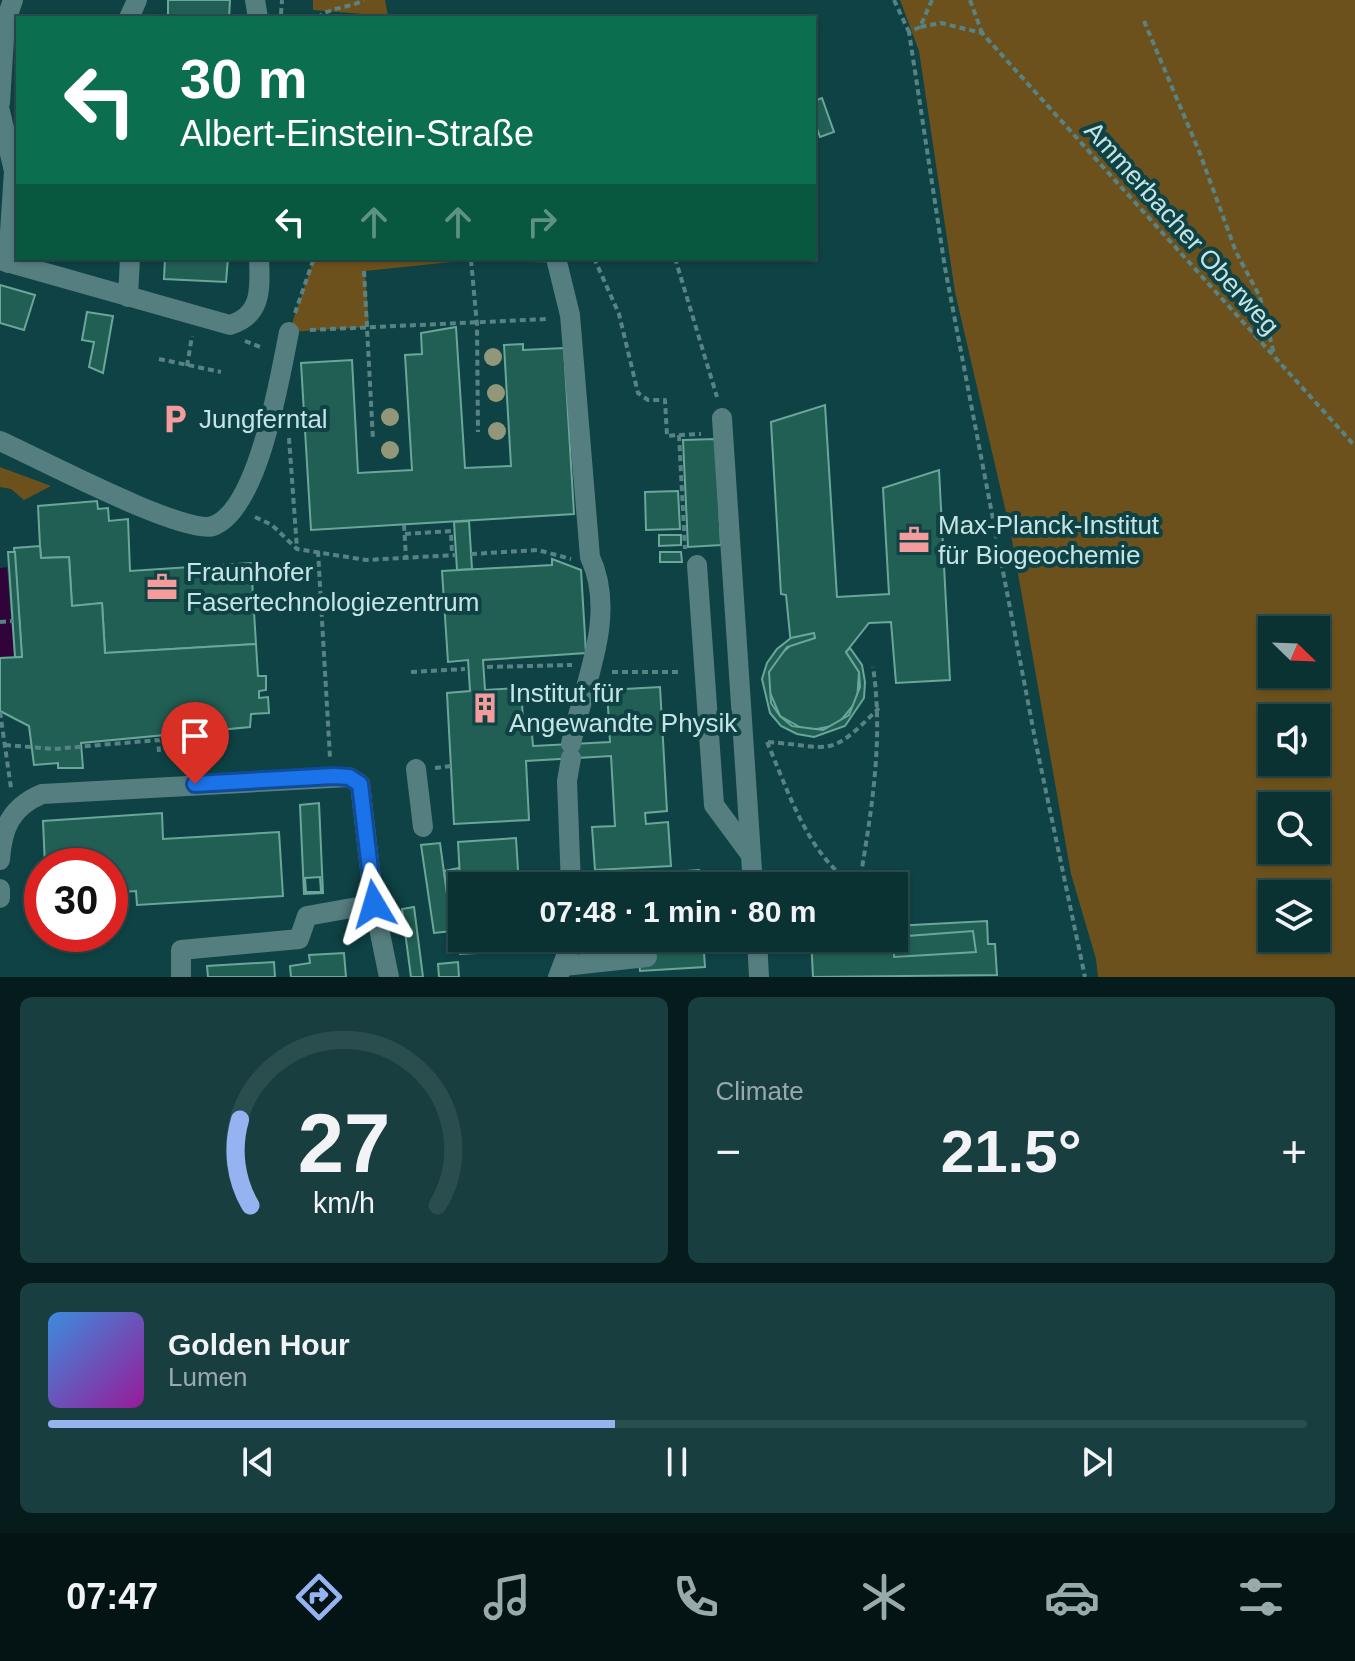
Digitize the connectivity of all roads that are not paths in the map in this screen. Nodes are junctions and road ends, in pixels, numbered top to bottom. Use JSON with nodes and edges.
{"nodes":[{"id":1,"x":13,"y":0,"type":"edge"},
{"id":2,"x":0,"y":103,"type":"edge"},
{"id":3,"x":0,"y":111,"type":"edge"},
{"id":4,"x":130,"y":260,"type":"edge"},
{"id":5,"x":259,"y":260,"type":"edge"},
{"id":6,"x":556,"y":260,"type":"edge"},
{"id":7,"x":4,"y":262,"type":"edge"},
{"id":8,"x":128,"y":297,"type":"junction"},
{"id":9,"x":289,"y":332,"type":"road end"},
{"id":10,"x":722,"y":418,"type":"dead end"},
{"id":11,"x":0,"y":441,"type":"edge"},
{"id":12,"x":697,"y":565,"type":"road end"},
{"id":13,"x":416,"y":769,"type":"dead end"},
{"id":14,"x":423,"y":827,"type":"dead end"},
{"id":15,"x":0,"y":846,"type":"edge"},
{"id":16,"x":751,"y":855,"type":"junction"},
{"id":17,"x":570,"y":872,"type":"edge"},
{"id":18,"x":752,"y":872,"type":"edge"},
{"id":19,"x":0,"y":889,"type":"edge"},
{"id":20,"x":0,"y":898,"type":"edge"},
{"id":21,"x":374,"y":904,"type":"junction"},
{"id":22,"x":568,"y":952,"type":"edge"},
{"id":23,"x":758,"y":952,"type":"edge"},
{"id":24,"x":647,"y":957,"type":"dead end"},
{"id":25,"x":561,"y":972,"type":"edge"},
{"id":26,"x":181,"y":977,"type":"edge"},
{"id":27,"x":389,"y":977,"type":"edge"},
{"id":28,"x":759,"y":977,"type":"edge"}],
"edges":[{"from":1,"to":2,"type":"street"},
{"from":3,"to":7,"type":"street"},
{"from":4,"to":8,"type":"street"},
{"from":5,"to":8,"type":"street"},
{"from":6,"to":17,"type":"street"},
{"from":7,"to":8,"type":"street"},
{"from":9,"to":11,"type":"street"},
{"from":10,"to":16,"type":"street"},
{"from":12,"to":16,"type":"street"},
{"from":13,"to":14,"type":"street"},
{"from":15,"to":21,"type":"street"},
{"from":16,"to":18,"type":"street"},
{"from":19,"to":20,"type":"street"},
{"from":21,"to":26,"type":"street"},
{"from":21,"to":27,"type":"street"},
{"from":22,"to":25,"type":"street"},
{"from":23,"to":28,"type":"street"},
{"from":24,"to":25,"type":"street"}]}
